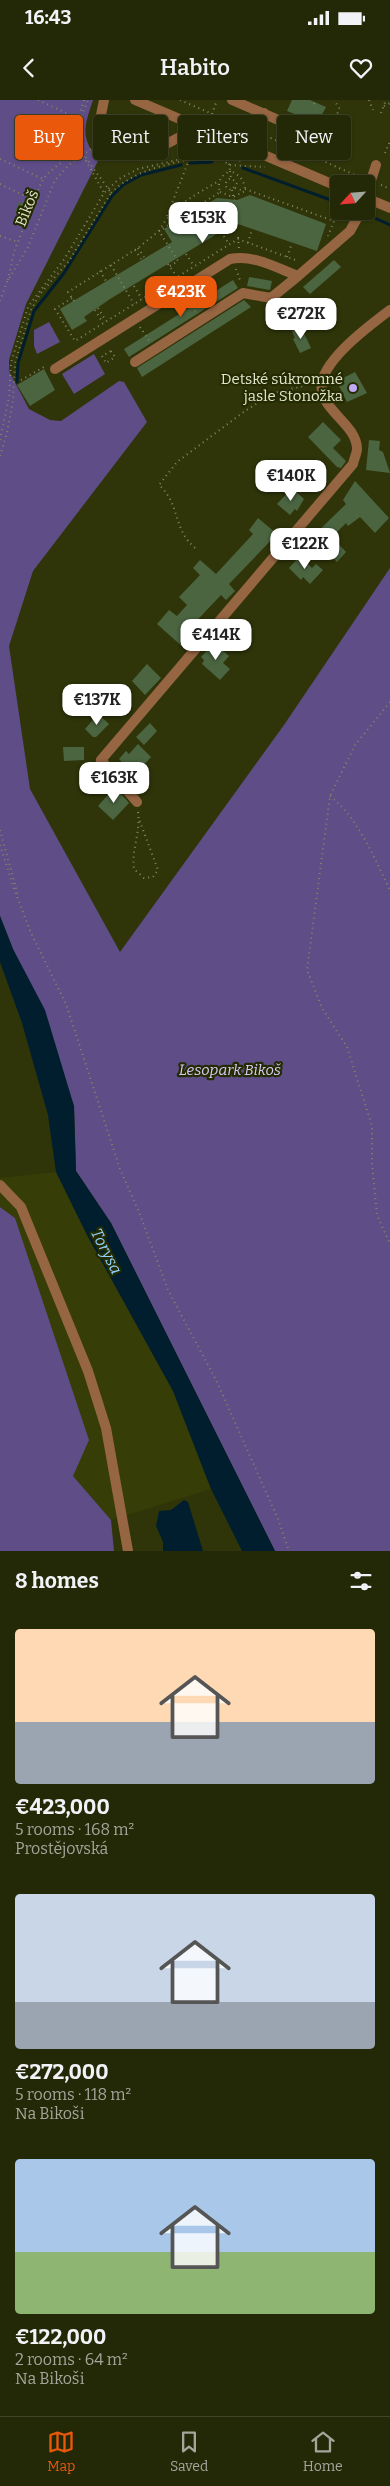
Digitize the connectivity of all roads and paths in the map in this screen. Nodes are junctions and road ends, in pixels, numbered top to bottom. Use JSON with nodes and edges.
{"nodes":[{"id":1,"x":38,"y":100,"type":"edge"},
{"id":2,"x":84,"y":100,"type":"edge"},
{"id":3,"x":88,"y":100,"type":"edge"},
{"id":4,"x":104,"y":100,"type":"edge"},
{"id":5,"x":135,"y":100,"type":"edge"},
{"id":6,"x":180,"y":100,"type":"edge"},
{"id":7,"x":217,"y":100,"type":"edge"},
{"id":8,"x":232,"y":100,"type":"edge"},
{"id":9,"x":316,"y":100,"type":"edge"},
{"id":10,"x":334,"y":100,"type":"edge"},
{"id":11,"x":370,"y":100,"type":"edge"},
{"id":12,"x":386,"y":100,"type":"edge"},
{"id":13,"x":390,"y":103,"type":"edge"},
{"id":14,"x":314,"y":104,"type":"dead end"},
{"id":15,"x":384,"y":106,"type":"junction"},
{"id":16,"x":373,"y":110,"type":"dead end"},
{"id":17,"x":264,"y":113,"type":"joint"},
{"id":18,"x":381,"y":113,"type":"dead end"},
{"id":19,"x":212,"y":114,"type":"joint"},
{"id":20,"x":70,"y":115,"type":"edge"},
{"id":21,"x":78,"y":115,"type":"edge"},
{"id":22,"x":101,"y":115,"type":"edge"},
{"id":23,"x":336,"y":115,"type":"edge"},
{"id":24,"x":178,"y":119,"type":"edge"},
{"id":25,"x":277,"y":119,"type":"edge"},
{"id":26,"x":390,"y":141,"type":"edge"},
{"id":27,"x":93,"y":149,"type":"edge"},
{"id":28,"x":385,"y":153,"type":"dead end"},
{"id":29,"x":85,"y":154,"type":"junction"},
{"id":30,"x":267,"y":156,"type":"edge"},
{"id":31,"x":83,"y":158,"type":"edge"},
{"id":32,"x":0,"y":160,"type":"edge"},
{"id":33,"x":64,"y":160,"type":"edge"},
{"id":34,"x":77,"y":160,"type":"edge"},
{"id":35,"x":178,"y":160,"type":"edge"},
{"id":36,"x":189,"y":160,"type":"joint"},
{"id":37,"x":223,"y":160,"type":"edge"},
{"id":38,"x":228,"y":160,"type":"edge"},
{"id":39,"x":276,"y":160,"type":"junction"},
{"id":40,"x":321,"y":160,"type":"edge"},
{"id":41,"x":229,"y":165,"type":"junction"},
{"id":42,"x":376,"y":165,"type":"dead end"},
{"id":43,"x":230,"y":171,"type":"junction"},
{"id":44,"x":357,"y":175,"type":"edge"},
{"id":45,"x":373,"y":175,"type":"edge"},
{"id":46,"x":231,"y":178,"type":"junction"},
{"id":47,"x":43,"y":179,"type":"junction"},
{"id":48,"x":219,"y":181,"type":"junction"},
{"id":49,"x":330,"y":182,"type":"edge"},
{"id":50,"x":375,"y":183,"type":"edge"},
{"id":51,"x":0,"y":184,"type":"edge"},
{"id":52,"x":108,"y":188,"type":"junction"},
{"id":53,"x":236,"y":188,"type":"junction"},
{"id":54,"x":228,"y":189,"type":"junction"},
{"id":55,"x":390,"y":189,"type":"edge"},
{"id":56,"x":232,"y":190,"type":"junction"},
{"id":57,"x":244,"y":190,"type":"junction"},
{"id":58,"x":220,"y":192,"type":"junction"},
{"id":59,"x":104,"y":193,"type":"junction"},
{"id":60,"x":111,"y":193,"type":"junction"},
{"id":61,"x":263,"y":196,"type":"junction"},
{"id":62,"x":234,"y":199,"type":"junction"},
{"id":63,"x":34,"y":200,"type":"junction"},
{"id":64,"x":262,"y":200,"type":"dead end"},
{"id":65,"x":375,"y":201,"type":"edge"},
{"id":66,"x":282,"y":203,"type":"junction"},
{"id":67,"x":291,"y":206,"type":"junction"},
{"id":68,"x":281,"y":207,"type":"dead end"},
{"id":69,"x":390,"y":208,"type":"edge"},
{"id":70,"x":290,"y":210,"type":"dead end"},
{"id":71,"x":186,"y":214,"type":"junction"},
{"id":72,"x":313,"y":214,"type":"junction"},
{"id":73,"x":183,"y":216,"type":"junction"},
{"id":74,"x":166,"y":218,"type":"junction"},
{"id":75,"x":311,"y":218,"type":"dead end"},
{"id":76,"x":356,"y":220,"type":"edge"},
{"id":77,"x":194,"y":226,"type":"dead end"},
{"id":78,"x":191,"y":228,"type":"dead end"},
{"id":79,"x":252,"y":230,"type":"dead end"},
{"id":80,"x":159,"y":231,"type":"junction"},
{"id":81,"x":221,"y":232,"type":"dead end"},
{"id":82,"x":0,"y":236,"type":"edge"},
{"id":83,"x":326,"y":240,"type":"dead end"},
{"id":84,"x":18,"y":242,"type":"junction"},
{"id":85,"x":248,"y":243,"type":"dead end"},
{"id":86,"x":229,"y":244,"type":"dead end"},
{"id":87,"x":292,"y":244,"type":"dead end"},
{"id":88,"x":138,"y":248,"type":"junction"},
{"id":89,"x":135,"y":250,"type":"junction"},
{"id":90,"x":186,"y":254,"type":"dead end"},
{"id":91,"x":144,"y":257,"type":"dead end"},
{"id":92,"x":286,"y":257,"type":"dead end"},
{"id":93,"x":233,"y":258,"type":"junction"},
{"id":94,"x":140,"y":259,"type":"dead end"},
{"id":95,"x":110,"y":265,"type":"junction"},
{"id":96,"x":194,"y":266,"type":"dead end"},
{"id":97,"x":100,"y":271,"type":"junction"},
{"id":98,"x":298,"y":276,"type":"junction"},
{"id":99,"x":177,"y":277,"type":"dead end"},
{"id":100,"x":106,"y":281,"type":"dead end"},
{"id":101,"x":240,"y":281,"type":"dead end"},
{"id":102,"x":8,"y":282,"type":"junction"},
{"id":103,"x":134,"y":286,"type":"dead end"},
{"id":104,"x":142,"y":299,"type":"dead end"},
{"id":105,"x":74,"y":301,"type":"dead end"},
{"id":106,"x":0,"y":302,"type":"edge"},
{"id":107,"x":134,"y":304,"type":"dead end"},
{"id":108,"x":97,"y":309,"type":"dead end"},
{"id":109,"x":390,"y":310,"type":"edge"},
{"id":110,"x":105,"y":322,"type":"dead end"},
{"id":111,"x":102,"y":356,"type":"joint"},
{"id":112,"x":135,"y":362,"type":"dead end"},
{"id":113,"x":58,"y":367,"type":"joint"},
{"id":114,"x":21,"y":380,"type":"dead end"},
{"id":115,"x":316,"y":382,"type":"dead end"},
{"id":116,"x":343,"y":393,"type":"dead end"},
{"id":117,"x":340,"y":403,"type":"dead end"},
{"id":118,"x":0,"y":440,"type":"edge"},
{"id":119,"x":0,"y":456,"type":"edge"},
{"id":120,"x":195,"y":548,"type":"dead end"},
{"id":121,"x":390,"y":702,"type":"edge"},
{"id":122,"x":330,"y":796,"type":"junction"},
{"id":123,"x":137,"y":802,"type":"joint"},
{"id":124,"x":139,"y":819,"type":"junction"},
{"id":125,"x":0,"y":830,"type":"edge"},
{"id":126,"x":0,"y":845,"type":"edge"},
{"id":127,"x":390,"y":890,"type":"edge"},
{"id":128,"x":18,"y":897,"type":"junction"},
{"id":129,"x":0,"y":1185,"type":"edge"},
{"id":130,"x":390,"y":1244,"type":"edge"},
{"id":131,"x":128,"y":1551,"type":"edge"},
{"id":132,"x":289,"y":1551,"type":"edge"}],
"edges":[{"from":1,"to":20,"type":"path"},
{"from":2,"to":21,"type":"path"},
{"from":3,"to":29,"type":"path"},
{"from":4,"to":22,"type":"street"},
{"from":5,"to":24,"type":"street"},
{"from":6,"to":19,"type":"path"},
{"from":7,"to":19,"type":"path"},
{"from":8,"to":17,"type":"street"},
{"from":9,"to":14,"type":"path"},
{"from":10,"to":23,"type":"path"},
{"from":11,"to":16,"type":"path"},
{"from":12,"to":15,"type":"path"},
{"from":13,"to":15,"type":"path"},
{"from":15,"to":18,"type":"path"},
{"from":17,"to":25,"type":"street"},
{"from":26,"to":28,"type":"path"},
{"from":27,"to":29,"type":"path","name":"Bikoš"},
{"from":29,"to":52,"type":"path"},
{"from":30,"to":39,"type":"street"},
{"from":31,"to":59,"type":"path"},
{"from":32,"to":47,"type":"path"},
{"from":33,"to":47,"type":"path"},
{"from":34,"to":102,"type":"path","name":"Bikoš"},
{"from":35,"to":52,"type":"path"},
{"from":36,"to":60,"type":"path"},
{"from":36,"to":74,"type":"path"},
{"from":37,"to":41,"type":"path"},
{"from":38,"to":41,"type":"path"},
{"from":39,"to":41,"type":"path"},
{"from":39,"to":49,"type":"street"},
{"from":40,"to":44,"type":"path"},
{"from":41,"to":43,"type":"path"},
{"from":42,"to":45,"type":"street"},
{"from":43,"to":46,"type":"path"},
{"from":43,"to":48,"type":"path"},
{"from":43,"to":57,"type":"path"},
{"from":46,"to":53,"type":"path"},
{"from":46,"to":54,"type":"path"},
{"from":47,"to":63,"type":"path"},
{"from":48,"to":58,"type":"path"},
{"from":48,"to":74,"type":"path"},
{"from":50,"to":55,"type":"path"},
{"from":51,"to":63,"type":"path"},
{"from":52,"to":59,"type":"path"},
{"from":52,"to":60,"type":"path"},
{"from":53,"to":56,"type":"path"},
{"from":53,"to":57,"type":"path"},
{"from":54,"to":56,"type":"path"},
{"from":54,"to":58,"type":"path"},
{"from":56,"to":62,"type":"path"},
{"from":57,"to":61,"type":"path"},
{"from":57,"to":62,"type":"path"},
{"from":58,"to":62,"type":"path"},
{"from":58,"to":71,"type":"path"},
{"from":59,"to":118,"type":"path"},
{"from":60,"to":119,"type":"path"},
{"from":61,"to":64,"type":"path"},
{"from":61,"to":66,"type":"path"},
{"from":63,"to":84,"type":"path"},
{"from":65,"to":69,"type":"street"},
{"from":66,"to":67,"type":"path"},
{"from":66,"to":68,"type":"path"},
{"from":67,"to":70,"type":"path"},
{"from":67,"to":72,"type":"path"},
{"from":71,"to":73,"type":"path"},
{"from":71,"to":77,"type":"path"},
{"from":72,"to":75,"type":"path"},
{"from":72,"to":83,"type":"path"},
{"from":73,"to":78,"type":"path"},
{"from":73,"to":80,"type":"path"},
{"from":74,"to":80,"type":"path"},
{"from":76,"to":98,"type":"street"},
{"from":79,"to":85,"type":"path"},
{"from":80,"to":88,"type":"path"},
{"from":80,"to":99,"type":"path"},
{"from":81,"to":86,"type":"path"},
{"from":82,"to":84,"type":"path"},
{"from":84,"to":102,"type":"path"},
{"from":87,"to":92,"type":"path"},
{"from":88,"to":89,"type":"path"},
{"from":88,"to":91,"type":"path"},
{"from":89,"to":94,"type":"path"},
{"from":89,"to":95,"type":"path"},
{"from":90,"to":96,"type":"path"},
{"from":93,"to":98,"type":"street"},
{"from":93,"to":101,"type":"path"},
{"from":93,"to":113,"type":"street"},
{"from":95,"to":97,"type":"path"},
{"from":95,"to":107,"type":"path"},
{"from":97,"to":100,"type":"path"},
{"from":97,"to":105,"type":"path"},
{"from":98,"to":112,"type":"street"},
{"from":102,"to":106,"type":"path","name":"Bikoš"},
{"from":103,"to":104,"type":"path"},
{"from":108,"to":110,"type":"path"},
{"from":109,"to":123,"type":"street"},
{"from":111,"to":111,"type":"path"},
{"from":113,"to":114,"type":"path"},
{"from":115,"to":120,"type":"path"},
{"from":116,"to":117,"type":"path"},
{"from":121,"to":122,"type":"path"},
{"from":122,"to":127,"type":"path"},
{"from":122,"to":130,"type":"path"},
{"from":123,"to":124,"type":"path"},
{"from":124,"to":124,"type":"path"},
{"from":125,"to":128,"type":"path"},
{"from":126,"to":128,"type":"path"},
{"from":128,"to":132,"type":"path"},
{"from":129,"to":131,"type":"street"}]}
